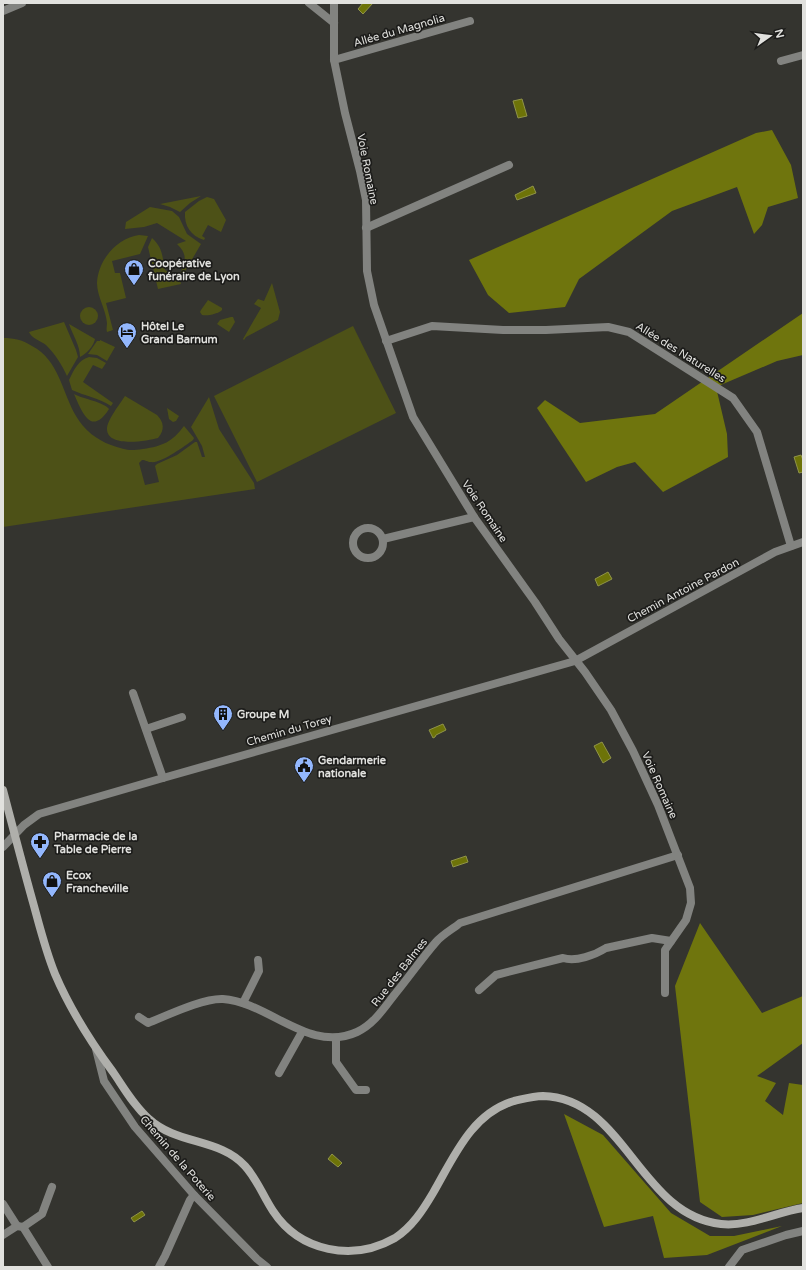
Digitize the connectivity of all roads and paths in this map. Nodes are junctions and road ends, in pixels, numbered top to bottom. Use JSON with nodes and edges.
{"nodes":[{"id":1,"x":22,"y":3,"type":"edge"},
{"id":2,"x":309,"y":3,"type":"edge"},
{"id":3,"x":334,"y":3,"type":"edge"},
{"id":4,"x":3,"y":12,"type":"edge"},
{"id":5,"x":470,"y":21,"type":"dead end"},
{"id":6,"x":334,"y":23,"type":"junction"},
{"id":7,"x":803,"y":55,"type":"edge"},
{"id":8,"x":334,"y":60,"type":"junction"},
{"id":9,"x":781,"y":61,"type":"dead end"},
{"id":10,"x":509,"y":165,"type":"dead end"},
{"id":11,"x":366,"y":228,"type":"junction"},
{"id":12,"x":386,"y":341,"type":"junction"},
{"id":13,"x":474,"y":517,"type":"junction"},
{"id":14,"x":383,"y":539,"type":"dead end"},
{"id":15,"x":803,"y":542,"type":"edge"},
{"id":16,"x":791,"y":546,"type":"junction"},
{"id":17,"x":575,"y":661,"type":"junction"},
{"id":18,"x":133,"y":693,"type":"dead end"},
{"id":19,"x":182,"y":717,"type":"dead end"},
{"id":20,"x":146,"y":729,"type":"junction"},
{"id":21,"x":163,"y":778,"type":"junction"},
{"id":22,"x":3,"y":790,"type":"edge"},
{"id":23,"x":15,"y":834,"type":"junction"},
{"id":24,"x":3,"y":847,"type":"edge"},
{"id":25,"x":678,"y":855,"type":"junction"},
{"id":26,"x":671,"y":941,"type":"junction"},
{"id":27,"x":258,"y":960,"type":"dead end"},
{"id":28,"x":479,"y":990,"type":"dead end"},
{"id":29,"x":665,"y":993,"type":"dead end"},
{"id":30,"x":243,"y":1003,"type":"junction"},
{"id":31,"x":139,"y":1017,"type":"dead end"},
{"id":32,"x":302,"y":1032,"type":"junction"},
{"id":33,"x":336,"y":1038,"type":"junction"},
{"id":34,"x":96,"y":1049,"type":"junction"},
{"id":35,"x":279,"y":1073,"type":"dead end"},
{"id":36,"x":366,"y":1090,"type":"dead end"},
{"id":37,"x":52,"y":1187,"type":"dead end"},
{"id":38,"x":194,"y":1195,"type":"junction"},
{"id":39,"x":3,"y":1204,"type":"edge"},
{"id":40,"x":803,"y":1208,"type":"edge"},
{"id":41,"x":20,"y":1227,"type":"junction"},
{"id":42,"x":803,"y":1231,"type":"edge"},
{"id":43,"x":3,"y":1235,"type":"edge"},
{"id":44,"x":48,"y":1267,"type":"edge"},
{"id":45,"x":159,"y":1267,"type":"edge"},
{"id":46,"x":267,"y":1267,"type":"edge"},
{"id":47,"x":729,"y":1267,"type":"edge"}],
"edges":[{"from":1,"to":4,"type":"street"},
{"from":2,"to":6,"type":"street"},
{"from":3,"to":6,"type":"street","name":"Voie Romaine"},
{"from":5,"to":8,"type":"street","name":"Allée du Magnolia"},
{"from":6,"to":8,"type":"street","name":"Voie Romaine"},
{"from":7,"to":9,"type":"street"},
{"from":8,"to":11,"type":"street","name":"Voie Romaine"},
{"from":10,"to":11,"type":"street"},
{"from":11,"to":12,"type":"street","name":"Voie Romaine"},
{"from":12,"to":13,"type":"street","name":"Voie Romaine"},
{"from":12,"to":16,"type":"street","name":"Allée des Naturelles"},
{"from":13,"to":14,"type":"street"},
{"from":13,"to":17,"type":"street","name":"Voie Romaine"},
{"from":15,"to":16,"type":"street","name":"Chemin Antoine Pardon"},
{"from":16,"to":17,"type":"street","name":"Chemin Antoine Pardon"},
{"from":17,"to":21,"type":"street","name":"Chemin du Torey"},
{"from":17,"to":25,"type":"street","name":"Voie Romaine"},
{"from":18,"to":20,"type":"street"},
{"from":19,"to":20,"type":"street"},
{"from":20,"to":21,"type":"street"},
{"from":21,"to":23,"type":"street","name":"Chemin du Torey"},
{"from":22,"to":23,"type":"main road"},
{"from":23,"to":24,"type":"street","name":"Chemin du Torey"},
{"from":23,"to":34,"type":"main road"},
{"from":25,"to":26,"type":"street","name":"Voie Romaine"},
{"from":25,"to":33,"type":"street","name":"Rue des Balmes"},
{"from":26,"to":28,"type":"street"},
{"from":26,"to":29,"type":"street","name":"Voie Romaine"},
{"from":27,"to":30,"type":"street"},
{"from":30,"to":31,"type":"street","name":"Rue des Balmes"},
{"from":30,"to":32,"type":"street","name":"Rue des Balmes"},
{"from":32,"to":33,"type":"street","name":"Rue des Balmes"},
{"from":32,"to":35,"type":"street"},
{"from":33,"to":36,"type":"street"},
{"from":34,"to":38,"type":"street","name":"Chemin de la Poterie"},
{"from":34,"to":40,"type":"main road"},
{"from":37,"to":41,"type":"street"},
{"from":38,"to":45,"type":"street"},
{"from":38,"to":46,"type":"street","name":"Chemin de la Poterie"},
{"from":39,"to":41,"type":"street"},
{"from":41,"to":43,"type":"street"},
{"from":41,"to":44,"type":"street"},
{"from":42,"to":47,"type":"street"}]}
